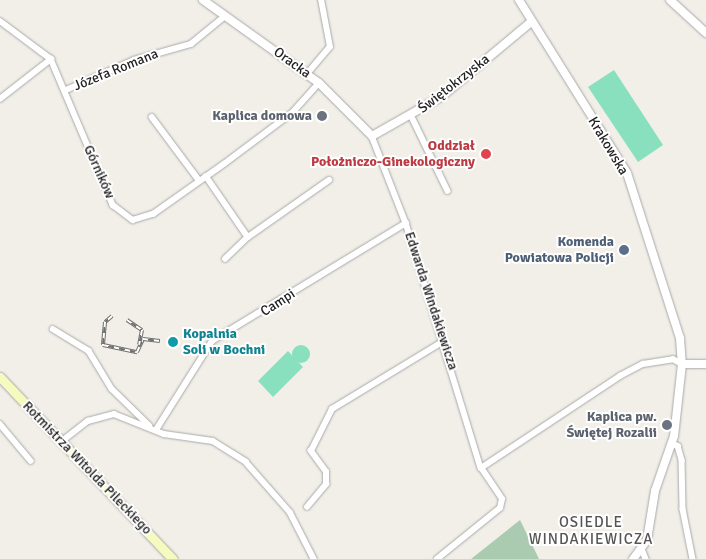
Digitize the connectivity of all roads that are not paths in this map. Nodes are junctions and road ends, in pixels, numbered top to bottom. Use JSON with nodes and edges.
{"nodes":[{"id":1,"x":203,"y":0,"type":"edge"},
{"id":2,"x":321,"y":0,"type":"edge"},
{"id":3,"x":519,"y":0,"type":"edge"},
{"id":4,"x":670,"y":0,"type":"edge"},
{"id":5,"x":224,"y":17,"type":"junction"},
{"id":6,"x":0,"y":21,"type":"edge"},
{"id":7,"x":531,"y":22,"type":"junction"},
{"id":8,"x":706,"y":33,"type":"edge"},
{"id":9,"x":51,"y":59,"type":"junction"},
{"id":10,"x":307,"y":74,"type":"junction"},
{"id":11,"x":318,"y":83,"type":"junction"},
{"id":12,"x":66,"y":90,"type":"junction"},
{"id":13,"x":0,"y":99,"type":"edge"},
{"id":14,"x":152,"y":117,"type":"dead end"},
{"id":15,"x":412,"y":117,"type":"junction"},
{"id":16,"x":372,"y":136,"type":"junction"},
{"id":17,"x":206,"y":176,"type":"junction"},
{"id":18,"x":199,"y":180,"type":"junction"},
{"id":19,"x":329,"y":180,"type":"dead end"},
{"id":20,"x":448,"y":190,"type":"dead end"},
{"id":21,"x":406,"y":223,"type":"junction"},
{"id":22,"x":248,"y":237,"type":"junction"},
{"id":23,"x":225,"y":258,"type":"dead end"},
{"id":24,"x":52,"y":329,"type":"dead end"},
{"id":25,"x":444,"y":341,"type":"junction"},
{"id":26,"x":682,"y":364,"type":"junction"},
{"id":27,"x":706,"y":364,"type":"edge"},
{"id":28,"x":0,"y":377,"type":"edge"},
{"id":29,"x":0,"y":424,"type":"edge"},
{"id":30,"x":154,"y":429,"type":"junction"},
{"id":31,"x":61,"y":442,"type":"junction"},
{"id":32,"x":672,"y":443,"type":"junction"},
{"id":33,"x":31,"y":461,"type":"dead end"},
{"id":34,"x":481,"y":468,"type":"junction"},
{"id":35,"x":307,"y":507,"type":"dead end"},
{"id":36,"x":642,"y":549,"type":"junction"},
{"id":37,"x":173,"y":559,"type":"edge"},
{"id":38,"x":314,"y":559,"type":"edge"},
{"id":39,"x":437,"y":559,"type":"edge"},
{"id":40,"x":633,"y":559,"type":"edge"},
{"id":41,"x":646,"y":559,"type":"edge"},
{"id":42,"x":693,"y":559,"type":"edge"}],
"edges":[{"from":1,"to":5,"type":"street","name":"Oracka"},
{"from":2,"to":10,"type":"street"},
{"from":3,"to":7,"type":"street","name":"Krakowska"},
{"from":4,"to":8,"type":"street"},
{"from":5,"to":10,"type":"street","name":"Oracka"},
{"from":5,"to":12,"type":"street","name":"Józefa Romana"},
{"from":6,"to":9,"type":"street","name":"Józefa Romana"},
{"from":7,"to":15,"type":"street","name":"Świętokrzyska"},
{"from":7,"to":26,"type":"street","name":"Krakowska"},
{"from":9,"to":12,"type":"street","name":"Józefa Romana"},
{"from":9,"to":13,"type":"street"},
{"from":10,"to":11,"type":"street","name":"Oracka"},
{"from":11,"to":16,"type":"street","name":"Oracka"},
{"from":11,"to":17,"type":"street","name":"Górników"},
{"from":12,"to":18,"type":"street","name":"Górników"},
{"from":14,"to":18,"type":"street"},
{"from":15,"to":16,"type":"street","name":"Świętokrzyska"},
{"from":15,"to":20,"type":"street"},
{"from":16,"to":21,"type":"street","name":"Edwarda Windakiewicza"},
{"from":17,"to":18,"type":"street","name":"Górników"},
{"from":17,"to":22,"type":"street"},
{"from":19,"to":22,"type":"street"},
{"from":21,"to":25,"type":"street","name":"Edwarda Windakiewicza"},
{"from":21,"to":30,"type":"street","name":"Campi"},
{"from":22,"to":23,"type":"street"},
{"from":24,"to":30,"type":"street"},
{"from":25,"to":34,"type":"street","name":"Edwarda Windakiewicza"},
{"from":25,"to":35,"type":"street"},
{"from":26,"to":27,"type":"street"},
{"from":26,"to":32,"type":"street","name":"Krakowska"},
{"from":26,"to":34,"type":"street"},
{"from":28,"to":31,"type":"main road","name":"Rotmistrza Witolda Pileckiego"},
{"from":29,"to":33,"type":"street"},
{"from":30,"to":31,"type":"street"},
{"from":30,"to":38,"type":"street"},
{"from":31,"to":37,"type":"main road","name":"Rotmistrza Witolda Pileckiego"},
{"from":32,"to":36,"type":"street","name":"Krakowska"},
{"from":32,"to":42,"type":"street"},
{"from":34,"to":39,"type":"street","name":"Edwarda Windakiewicza"},
{"from":36,"to":40,"type":"street"},
{"from":36,"to":41,"type":"street"}]}
